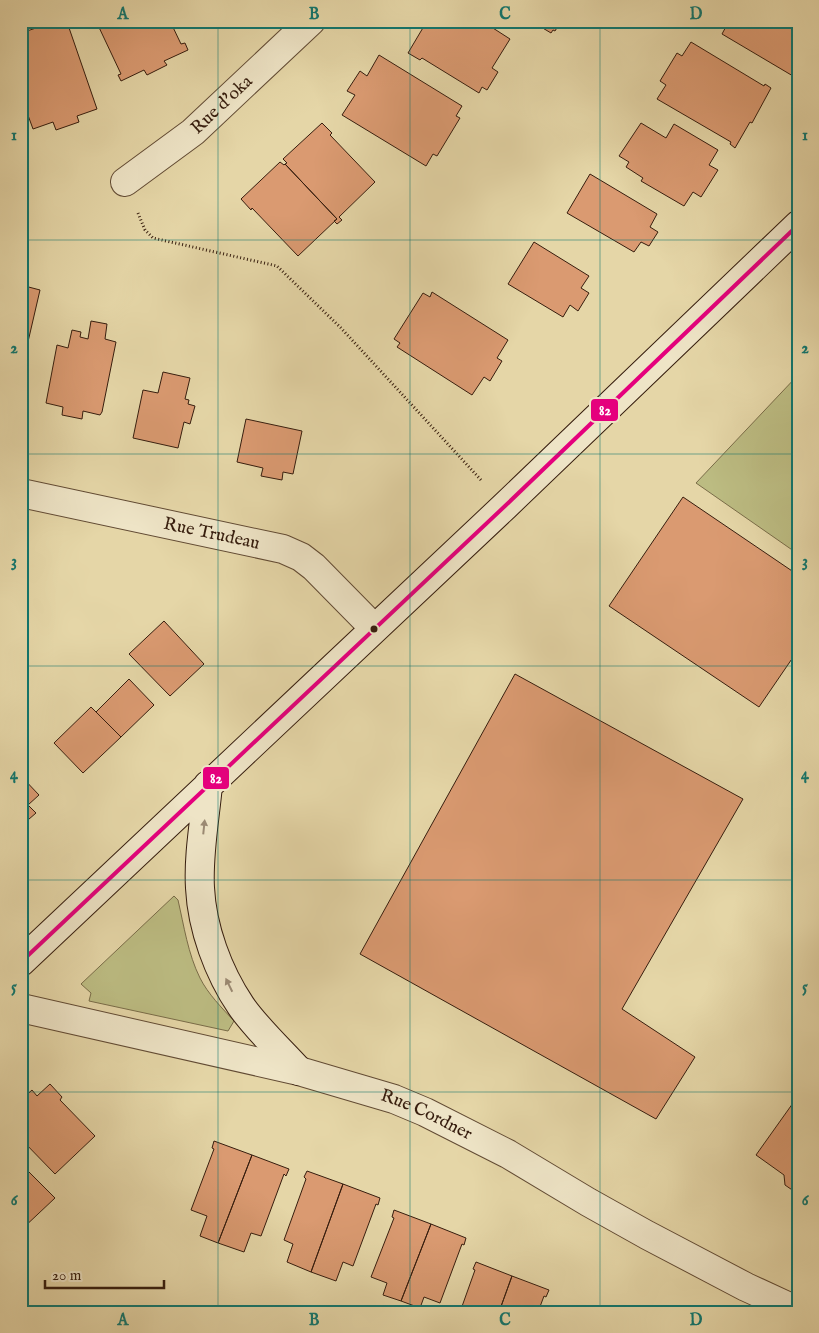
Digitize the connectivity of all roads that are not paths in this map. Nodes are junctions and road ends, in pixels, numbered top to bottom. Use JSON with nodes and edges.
{"nodes":[{"id":1,"x":311,"y":21,"type":"edge"},
{"id":2,"x":126,"y":182,"type":"dead end"},
{"id":3,"x":798,"y":225,"type":"edge"},
{"id":4,"x":21,"y":492,"type":"edge"},
{"id":5,"x":374,"y":628,"type":"junction"},
{"id":6,"x":208,"y":785,"type":"junction"},
{"id":7,"x":21,"y":962,"type":"edge"},
{"id":8,"x":21,"y":1008,"type":"edge"},
{"id":9,"x":300,"y":1071,"type":"junction"},
{"id":10,"x":798,"y":1311,"type":"edge"}],
"edges":[{"from":1,"to":2,"type":"street","name":"Rue d'oka"},
{"from":3,"to":5,"type":"street"},
{"from":4,"to":5,"type":"street","name":"Rue Trudeau"},
{"from":5,"to":6,"type":"street"},
{"from":6,"to":7,"type":"street"},
{"from":9,"to":6,"type":"street","one_way":true},
{"from":8,"to":9,"type":"street","name":"Rue Cordner"},
{"from":9,"to":10,"type":"street","name":"Rue Cordner"}]}
